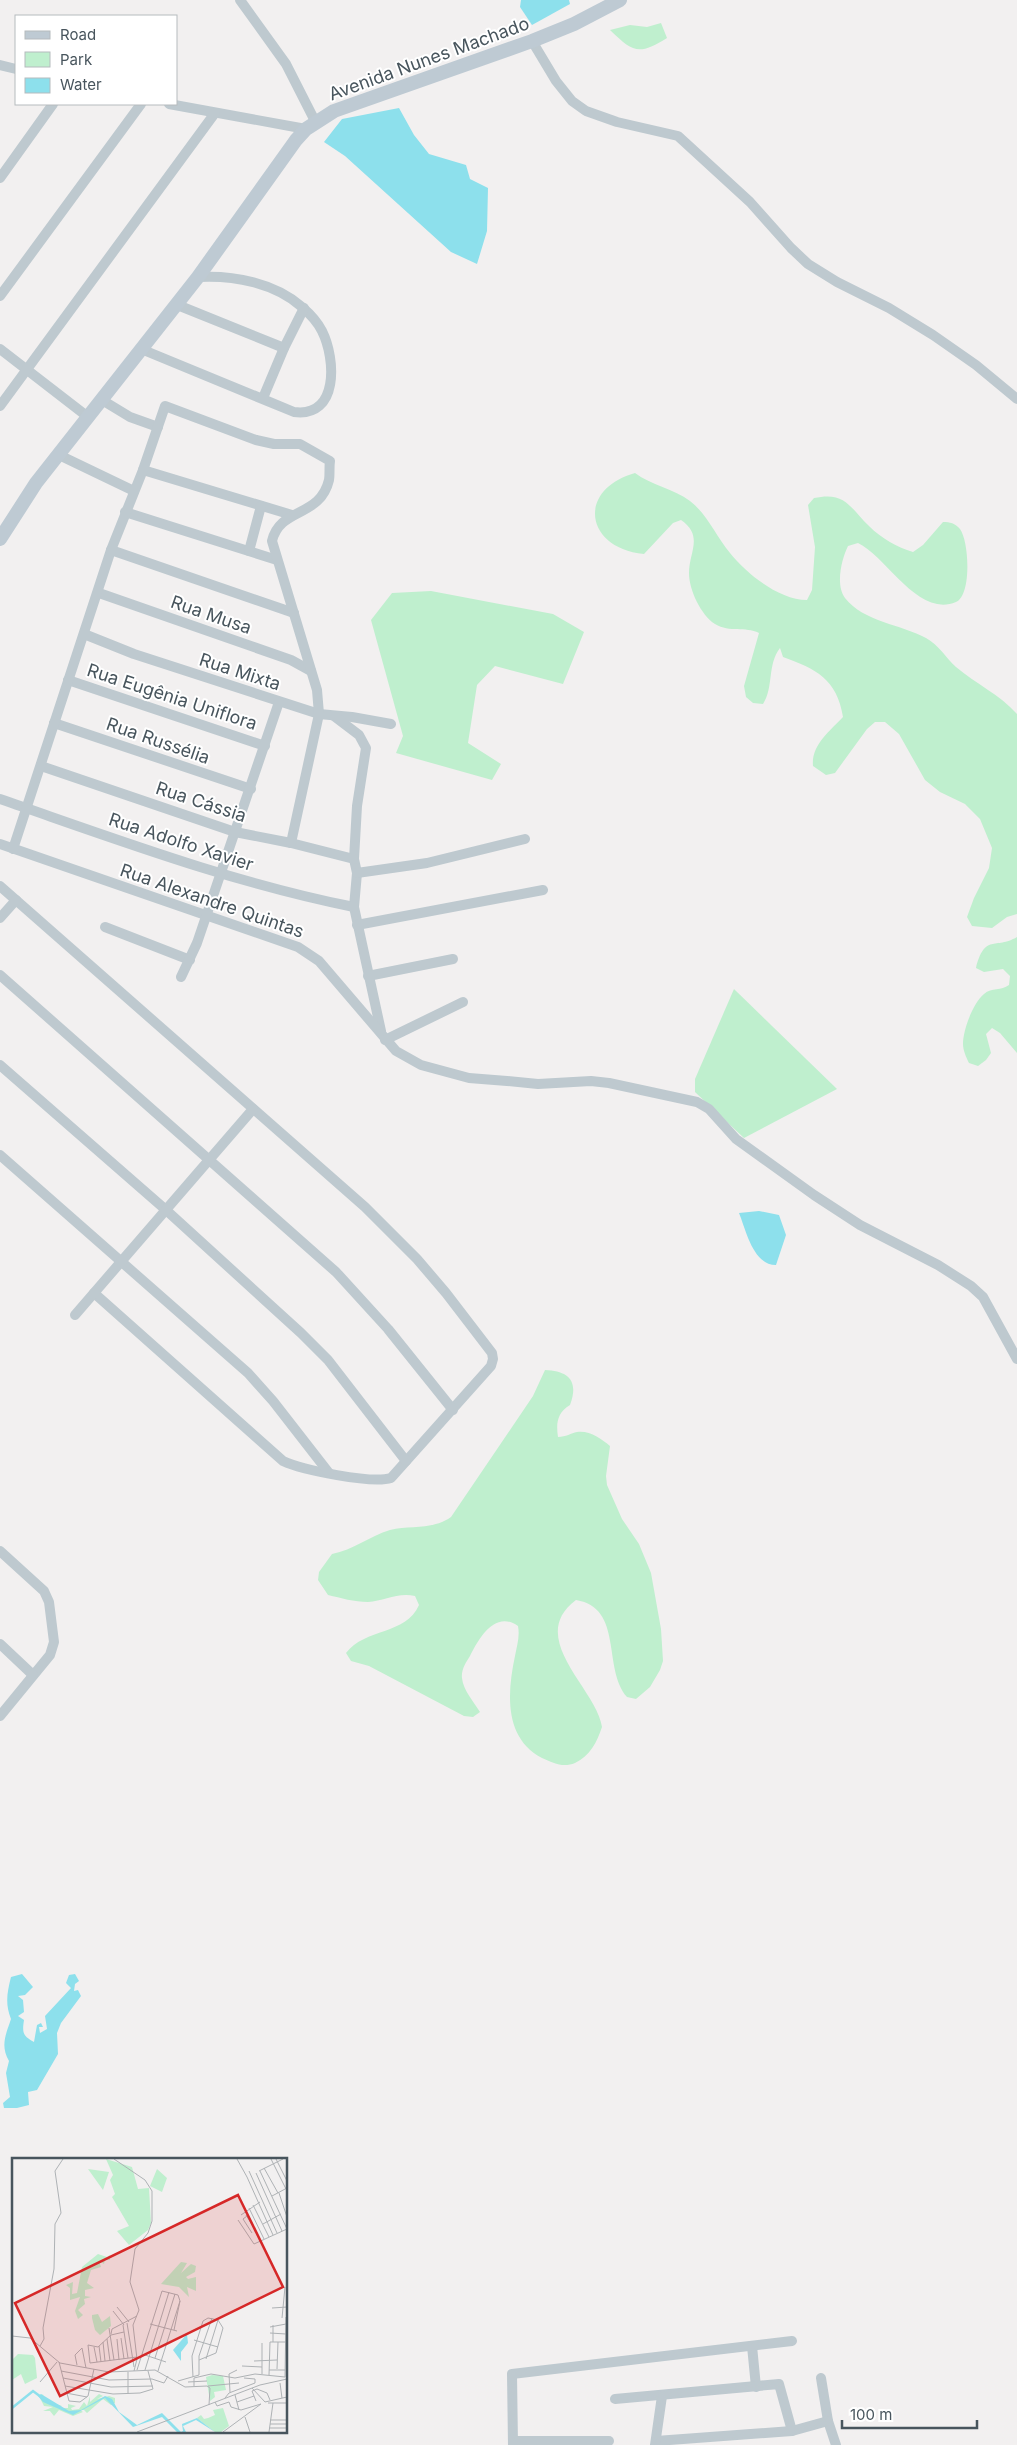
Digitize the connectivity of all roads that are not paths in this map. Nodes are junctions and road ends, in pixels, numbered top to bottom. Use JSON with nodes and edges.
{"nodes":[{"id":1,"x":240,"y":0,"type":"edge"},
{"id":2,"x":620,"y":0,"type":"edge"},
{"id":3,"x":532,"y":41,"type":"junction"},
{"id":4,"x":0,"y":66,"type":"edge"},
{"id":5,"x":15,"y":69,"type":"edge"},
{"id":6,"x":52,"y":105,"type":"edge"},
{"id":7,"x":140,"y":105,"type":"edge"},
{"id":8,"x":174,"y":105,"type":"edge"},
{"id":9,"x":215,"y":113,"type":"junction"},
{"id":10,"x":311,"y":126,"type":"junction"},
{"id":11,"x":0,"y":178,"type":"edge"},
{"id":12,"x":198,"y":277,"type":"junction"},
{"id":13,"x":0,"y":296,"type":"edge"},
{"id":14,"x":175,"y":304,"type":"junction"},
{"id":15,"x":304,"y":308,"type":"junction"},
{"id":16,"x":284,"y":348,"type":"junction"},
{"id":17,"x":0,"y":349,"type":"edge"},
{"id":18,"x":141,"y":349,"type":"junction"},
{"id":19,"x":26,"y":370,"type":"junction"},
{"id":20,"x":263,"y":398,"type":"junction"},
{"id":21,"x":1017,"y":399,"type":"edge"},
{"id":22,"x":102,"y":400,"type":"junction"},
{"id":23,"x":0,"y":406,"type":"edge"},
{"id":24,"x":88,"y":418,"type":"junction"},
{"id":25,"x":158,"y":427,"type":"junction"},
{"id":26,"x":59,"y":455,"type":"junction"},
{"id":27,"x":143,"y":470,"type":"junction"},
{"id":28,"x":134,"y":492,"type":"junction"},
{"id":29,"x":261,"y":506,"type":"junction"},
{"id":30,"x":125,"y":512,"type":"junction"},
{"id":31,"x":292,"y":515,"type":"junction"},
{"id":32,"x":0,"y":539,"type":"edge"},
{"id":33,"x":112,"y":550,"type":"junction"},
{"id":34,"x":249,"y":551,"type":"junction"},
{"id":35,"x":277,"y":560,"type":"junction"},
{"id":36,"x":99,"y":593,"type":"junction"},
{"id":37,"x":294,"y":613,"type":"junction"},
{"id":38,"x":84,"y":634,"type":"junction"},
{"id":39,"x":311,"y":671,"type":"junction"},
{"id":40,"x":68,"y":680,"type":"junction"},
{"id":41,"x":279,"y":702,"type":"junction"},
{"id":42,"x":319,"y":714,"type":"junction"},
{"id":43,"x":334,"y":716,"type":"junction"},
{"id":44,"x":54,"y":722,"type":"junction"},
{"id":45,"x":391,"y":724,"type":"dead end"},
{"id":46,"x":265,"y":746,"type":"junction"},
{"id":47,"x":41,"y":766,"type":"junction"},
{"id":48,"x":251,"y":789,"type":"junction"},
{"id":49,"x":0,"y":799,"type":"edge"},
{"id":50,"x":26,"y":808,"type":"junction"},
{"id":51,"x":235,"y":832,"type":"junction"},
{"id":52,"x":525,"y":839,"type":"dead end"},
{"id":53,"x":291,"y":843,"type":"junction"},
{"id":54,"x":0,"y":844,"type":"edge"},
{"id":55,"x":13,"y":849,"type":"junction"},
{"id":56,"x":354,"y":859,"type":"junction"},
{"id":57,"x":222,"y":873,"type":"junction"},
{"id":58,"x":357,"y":874,"type":"junction"},
{"id":59,"x":0,"y":886,"type":"edge"},
{"id":60,"x":543,"y":890,"type":"dead end"},
{"id":61,"x":16,"y":900,"type":"junction"},
{"id":62,"x":354,"y":907,"type":"junction"},
{"id":63,"x":206,"y":916,"type":"junction"},
{"id":64,"x":0,"y":918,"type":"edge"},
{"id":65,"x":357,"y":925,"type":"junction"},
{"id":66,"x":105,"y":927,"type":"dead end"},
{"id":67,"x":453,"y":959,"type":"dead end"},
{"id":68,"x":190,"y":960,"type":"junction"},
{"id":69,"x":0,"y":975,"type":"edge"},
{"id":70,"x":368,"y":976,"type":"junction"},
{"id":71,"x":181,"y":977,"type":"dead end"},
{"id":72,"x":463,"y":1002,"type":"dead end"},
{"id":73,"x":383,"y":1037,"type":"junction"},
{"id":74,"x":0,"y":1065,"type":"edge"},
{"id":75,"x":253,"y":1109,"type":"junction"},
{"id":76,"x":0,"y":1154,"type":"edge"},
{"id":77,"x":209,"y":1161,"type":"junction"},
{"id":78,"x":166,"y":1210,"type":"junction"},
{"id":79,"x":122,"y":1260,"type":"junction"},
{"id":80,"x":94,"y":1293,"type":"junction"},
{"id":81,"x":75,"y":1315,"type":"dead end"},
{"id":82,"x":1017,"y":1359,"type":"edge"},
{"id":83,"x":453,"y":1410,"type":"junction"},
{"id":84,"x":406,"y":1461,"type":"junction"},
{"id":85,"x":329,"y":1473,"type":"junction"},
{"id":86,"x":0,"y":1551,"type":"edge"},
{"id":87,"x":0,"y":1644,"type":"edge"},
{"id":88,"x":33,"y":1675,"type":"junction"},
{"id":89,"x":0,"y":1716,"type":"edge"},
{"id":90,"x":792,"y":2341,"type":"dead end"},
{"id":91,"x":752,"y":2346,"type":"junction"},
{"id":92,"x":821,"y":2378,"type":"dead end"},
{"id":93,"x":756,"y":2387,"type":"junction"},
{"id":94,"x":662,"y":2396,"type":"junction"},
{"id":95,"x":615,"y":2399,"type":"dead end"},
{"id":96,"x":828,"y":2421,"type":"junction"},
{"id":97,"x":792,"y":2431,"type":"junction"},
{"id":98,"x":609,"y":2441,"type":"dead end"},
{"id":99,"x":513,"y":2443,"type":"edge"},
{"id":100,"x":655,"y":2443,"type":"edge"},
{"id":101,"x":836,"y":2445,"type":"edge"}],
"edges":[{"from":1,"to":10,"type":"street"},
{"from":2,"to":3,"type":"main road","name":"Avenida Nunes Machado"},
{"from":3,"to":10,"type":"main road","name":"Avenida Nunes Machado"},
{"from":3,"to":21,"type":"street"},
{"from":4,"to":5,"type":"street"},
{"from":6,"to":11,"type":"street"},
{"from":7,"to":13,"type":"street"},
{"from":8,"to":9,"type":"street"},
{"from":9,"to":10,"type":"street"},
{"from":9,"to":19,"type":"street"},
{"from":10,"to":12,"type":"main road"},
{"from":12,"to":14,"type":"main road"},
{"from":12,"to":15,"type":"street"},
{"from":14,"to":16,"type":"street"},
{"from":14,"to":18,"type":"main road"},
{"from":15,"to":16,"type":"street"},
{"from":15,"to":20,"type":"street"},
{"from":16,"to":20,"type":"street"},
{"from":17,"to":19,"type":"street"},
{"from":18,"to":20,"type":"street"},
{"from":18,"to":22,"type":"main road"},
{"from":19,"to":23,"type":"street"},
{"from":19,"to":24,"type":"street"},
{"from":22,"to":24,"type":"main road"},
{"from":22,"to":25,"type":"street"},
{"from":24,"to":26,"type":"main road"},
{"from":25,"to":27,"type":"street"},
{"from":25,"to":31,"type":"street"},
{"from":26,"to":28,"type":"street"},
{"from":26,"to":32,"type":"main road"},
{"from":27,"to":28,"type":"street"},
{"from":27,"to":29,"type":"street"},
{"from":28,"to":30,"type":"street"},
{"from":29,"to":31,"type":"street"},
{"from":29,"to":34,"type":"street"},
{"from":30,"to":33,"type":"street"},
{"from":30,"to":34,"type":"street"},
{"from":31,"to":35,"type":"street"},
{"from":33,"to":36,"type":"street"},
{"from":33,"to":37,"type":"street"},
{"from":34,"to":35,"type":"street"},
{"from":35,"to":37,"type":"street"},
{"from":36,"to":38,"type":"street"},
{"from":36,"to":39,"type":"street","name":"Rua Musa"},
{"from":37,"to":39,"type":"street"},
{"from":38,"to":40,"type":"street"},
{"from":38,"to":41,"type":"street","name":"Rua Mixta"},
{"from":39,"to":42,"type":"street"},
{"from":40,"to":44,"type":"street"},
{"from":40,"to":46,"type":"street","name":"Rua Eugênia Uniflora"},
{"from":41,"to":42,"type":"street","name":"Rua Mixta"},
{"from":41,"to":46,"type":"street"},
{"from":42,"to":43,"type":"street","name":"Rua Mixta"},
{"from":42,"to":53,"type":"street"},
{"from":43,"to":45,"type":"street","name":"Rua Mixta"},
{"from":43,"to":56,"type":"street"},
{"from":44,"to":47,"type":"street"},
{"from":44,"to":48,"type":"street","name":"Rua Russélia"},
{"from":46,"to":48,"type":"street"},
{"from":47,"to":50,"type":"street"},
{"from":47,"to":51,"type":"street","name":"Rua Cássia"},
{"from":48,"to":51,"type":"street"},
{"from":49,"to":50,"type":"street","name":"Rua Adolfo Xavier"},
{"from":50,"to":55,"type":"street"},
{"from":50,"to":57,"type":"street","name":"Rua Adolfo Xavier"},
{"from":51,"to":53,"type":"street","name":"Rua Cássia"},
{"from":51,"to":57,"type":"street"},
{"from":52,"to":58,"type":"street"},
{"from":53,"to":56,"type":"street","name":"Rua Cássia"},
{"from":54,"to":55,"type":"street","name":"Rua Alexandre Quintas"},
{"from":55,"to":63,"type":"street","name":"Rua Alexandre Quintas"},
{"from":56,"to":58,"type":"street"},
{"from":57,"to":62,"type":"street","name":"Rua Adolfo Xavier"},
{"from":57,"to":63,"type":"street"},
{"from":58,"to":62,"type":"street"},
{"from":59,"to":61,"type":"street"},
{"from":60,"to":65,"type":"street"},
{"from":61,"to":64,"type":"street"},
{"from":61,"to":75,"type":"street"},
{"from":62,"to":65,"type":"street"},
{"from":63,"to":68,"type":"street"},
{"from":63,"to":73,"type":"street","name":"Rua Alexandre Quintas"},
{"from":65,"to":70,"type":"street"},
{"from":66,"to":68,"type":"street"},
{"from":67,"to":70,"type":"street"},
{"from":68,"to":71,"type":"street"},
{"from":69,"to":77,"type":"street"},
{"from":70,"to":73,"type":"street"},
{"from":72,"to":73,"type":"street"},
{"from":73,"to":82,"type":"street","name":"Rua Alexandre Quintas"},
{"from":74,"to":78,"type":"street"},
{"from":75,"to":77,"type":"street"},
{"from":75,"to":83,"type":"street"},
{"from":76,"to":79,"type":"street"},
{"from":77,"to":78,"type":"street"},
{"from":77,"to":83,"type":"street"},
{"from":78,"to":79,"type":"street"},
{"from":78,"to":84,"type":"street"},
{"from":79,"to":80,"type":"street"},
{"from":79,"to":85,"type":"street"},
{"from":80,"to":81,"type":"street"},
{"from":80,"to":85,"type":"street"},
{"from":83,"to":84,"type":"street"},
{"from":84,"to":85,"type":"street"},
{"from":86,"to":88,"type":"street"},
{"from":87,"to":88,"type":"street"},
{"from":88,"to":89,"type":"street"},
{"from":90,"to":91,"type":"street"},
{"from":91,"to":93,"type":"street"},
{"from":91,"to":99,"type":"street"},
{"from":92,"to":96,"type":"street"},
{"from":93,"to":94,"type":"street"},
{"from":93,"to":97,"type":"street"},
{"from":94,"to":95,"type":"street"},
{"from":94,"to":100,"type":"street"},
{"from":96,"to":97,"type":"street"},
{"from":96,"to":101,"type":"street"},
{"from":97,"to":100,"type":"street"},
{"from":98,"to":99,"type":"street"}]}
